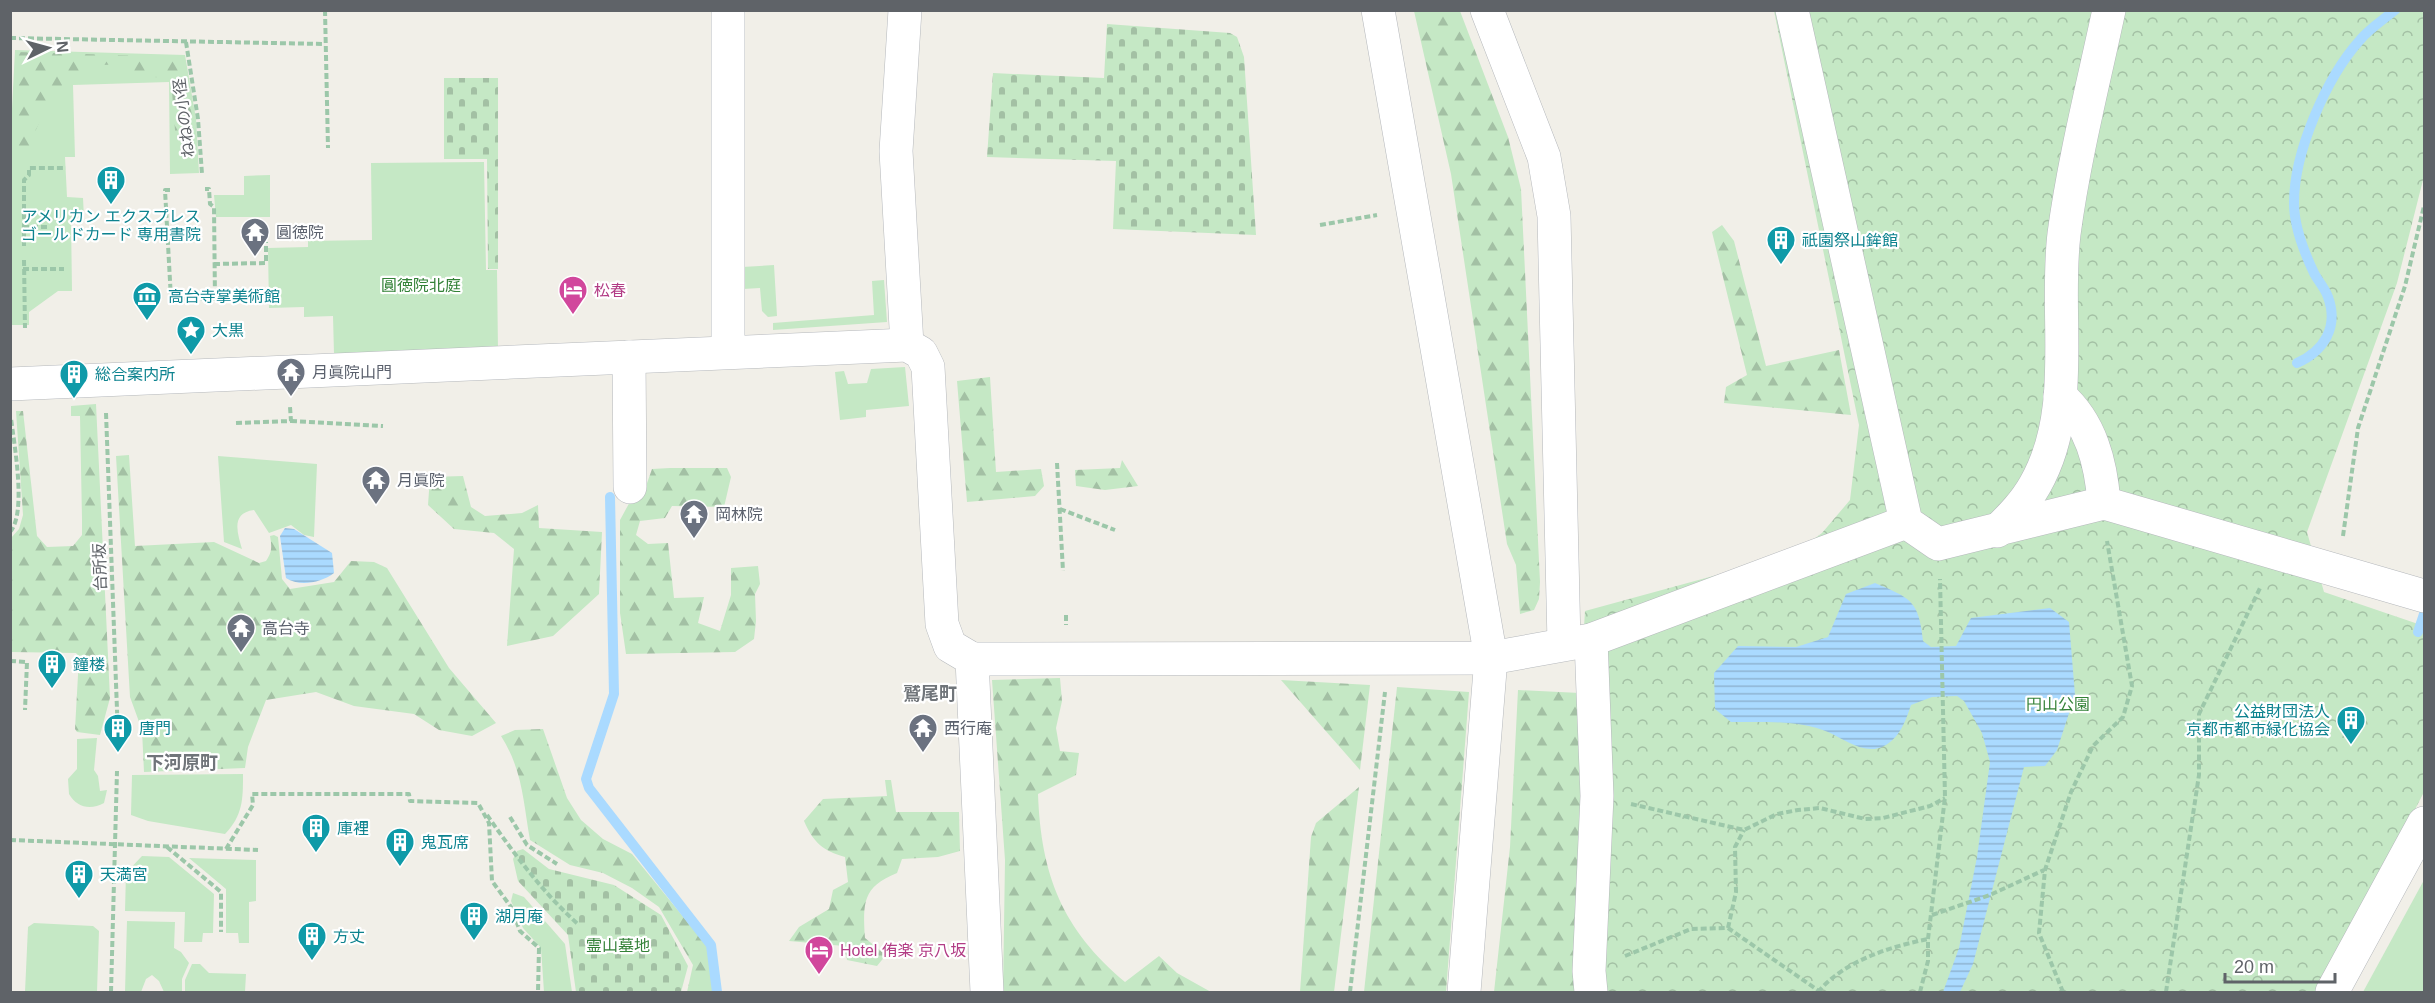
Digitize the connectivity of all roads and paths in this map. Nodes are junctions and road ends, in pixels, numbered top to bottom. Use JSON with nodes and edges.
{"nodes":[{"id":1,"x":325,"y":10,"type":"edge"},
{"id":2,"x":728,"y":10,"type":"edge"},
{"id":3,"x":905,"y":10,"type":"edge"},
{"id":4,"x":1378,"y":10,"type":"edge"},
{"id":5,"x":1487,"y":10,"type":"edge"},
{"id":6,"x":1792,"y":10,"type":"edge"},
{"id":7,"x":2109,"y":10,"type":"edge"},
{"id":8,"x":10,"y":38,"type":"edge"},
{"id":9,"x":186,"y":42,"type":"junction"},
{"id":10,"x":325,"y":44,"type":"junction"},
{"id":11,"x":328,"y":148,"type":"dead end"},
{"id":12,"x":66,"y":168,"type":"dead end"},
{"id":13,"x":202,"y":174,"type":"dead end"},
{"id":14,"x":205,"y":189,"type":"dead end"},
{"id":15,"x":170,"y":190,"type":"dead end"},
{"id":16,"x":2424,"y":206,"type":"edge"},
{"id":17,"x":1413,"y":208,"type":"junction"},
{"id":18,"x":1320,"y":225,"type":"dead end"},
{"id":19,"x":23,"y":227,"type":"junction"},
{"id":20,"x":50,"y":227,"type":"dead end"},
{"id":21,"x":266,"y":242,"type":"dead end"},
{"id":22,"x":24,"y":246,"type":"dead end"},
{"id":23,"x":24,"y":260,"type":"dead end"},
{"id":24,"x":214,"y":264,"type":"junction"},
{"id":25,"x":23,"y":269,"type":"junction"},
{"id":26,"x":64,"y":269,"type":"dead end"},
{"id":27,"x":25,"y":328,"type":"dead end"},
{"id":28,"x":908,"y":345,"type":"junction"},
{"id":29,"x":728,"y":352,"type":"junction"},
{"id":30,"x":629,"y":357,"type":"junction"},
{"id":31,"x":10,"y":384,"type":"edge"},
{"id":32,"x":2060,"y":396,"type":"junction"},
{"id":33,"x":290,"y":403,"type":"dead end"},
{"id":34,"x":106,"y":408,"type":"dead end"},
{"id":35,"x":10,"y":409,"type":"edge"},
{"id":36,"x":291,"y":421,"type":"junction"},
{"id":37,"x":236,"y":423,"type":"dead end"},
{"id":38,"x":382,"y":426,"type":"dead end"},
{"id":39,"x":1057,"y":463,"type":"dead end"},
{"id":40,"x":630,"y":487,"type":"dead end"},
{"id":41,"x":2103,"y":503,"type":"junction"},
{"id":42,"x":1060,"y":508,"type":"junction"},
{"id":43,"x":1906,"y":522,"type":"junction"},
{"id":44,"x":1115,"y":530,"type":"dead end"},
{"id":45,"x":1997,"y":531,"type":"junction"},
{"id":46,"x":10,"y":532,"type":"edge"},
{"id":47,"x":1938,"y":544,"type":"junction"},
{"id":48,"x":2278,"y":553,"type":"junction"},
{"id":49,"x":2339,"y":569,"type":"junction"},
{"id":50,"x":1063,"y":571,"type":"dead end"},
{"id":51,"x":2424,"y":596,"type":"edge"},
{"id":52,"x":1578,"y":641,"type":"junction"},
{"id":53,"x":972,"y":658,"type":"junction"},
{"id":54,"x":1389,"y":658,"type":"junction"},
{"id":55,"x":1491,"y":658,"type":"junction"},
{"id":56,"x":10,"y":661,"type":"edge"},
{"id":57,"x":25,"y":710,"type":"dead end"},
{"id":58,"x":118,"y":737,"type":"dead end"},
{"id":59,"x":117,"y":771,"type":"dead end"},
{"id":60,"x":1597,"y":796,"type":"junction"},
{"id":61,"x":1946,"y":797,"type":"junction"},
{"id":62,"x":478,"y":802,"type":"junction"},
{"id":63,"x":510,"y":817,"type":"dead end"},
{"id":64,"x":2424,"y":823,"type":"edge"},
{"id":65,"x":1744,"y":830,"type":"junction"},
{"id":66,"x":10,"y":840,"type":"edge"},
{"id":67,"x":115,"y":844,"type":"junction"},
{"id":68,"x":166,"y":847,"type":"junction"},
{"id":69,"x":226,"y":849,"type":"junction"},
{"id":70,"x":258,"y":850,"type":"dead end"},
{"id":71,"x":557,"y":864,"type":"dead end"},
{"id":72,"x":2045,"y":870,"type":"junction"},
{"id":73,"x":1932,"y":915,"type":"junction"},
{"id":74,"x":579,"y":926,"type":"dead end"},
{"id":75,"x":1728,"y":928,"type":"junction"},
{"id":76,"x":221,"y":932,"type":"dead end"},
{"id":77,"x":1928,"y":939,"type":"junction"},
{"id":78,"x":1590,"y":982,"type":"edge"},
{"id":79,"x":1818,"y":992,"type":"edge"},
{"id":80,"x":111,"y":993,"type":"edge"},
{"id":81,"x":538,"y":993,"type":"edge"},
{"id":82,"x":987,"y":993,"type":"edge"},
{"id":83,"x":1350,"y":993,"type":"edge"},
{"id":84,"x":1464,"y":993,"type":"edge"},
{"id":85,"x":1920,"y":993,"type":"edge"},
{"id":86,"x":2063,"y":993,"type":"edge"},
{"id":87,"x":2166,"y":993,"type":"edge"},
{"id":88,"x":2332,"y":993,"type":"edge"}],
"edges":[{"from":1,"to":10,"type":"path"},
{"from":2,"to":29,"type":"street"},
{"from":3,"to":28,"type":"street"},
{"from":4,"to":17,"type":"street"},
{"from":5,"to":52,"type":"street"},
{"from":6,"to":43,"type":"street"},
{"from":7,"to":32,"type":"street"},
{"from":8,"to":9,"type":"path"},
{"from":9,"to":10,"type":"path"},
{"from":9,"to":13,"type":"path","name":"ねねの小径"},
{"from":10,"to":11,"type":"path"},
{"from":12,"to":19,"type":"path"},
{"from":14,"to":24,"type":"path"},
{"from":15,"to":24,"type":"path"},
{"from":16,"to":49,"type":"path"},
{"from":17,"to":18,"type":"path"},
{"from":17,"to":55,"type":"street"},
{"from":19,"to":20,"type":"path"},
{"from":19,"to":22,"type":"path"},
{"from":21,"to":24,"type":"path"},
{"from":23,"to":25,"type":"path"},
{"from":25,"to":26,"type":"path"},
{"from":25,"to":27,"type":"path"},
{"from":28,"to":29,"type":"street"},
{"from":28,"to":53,"type":"street"},
{"from":29,"to":30,"type":"street"},
{"from":30,"to":31,"type":"street"},
{"from":30,"to":40,"type":"street"},
{"from":32,"to":41,"type":"street"},
{"from":32,"to":45,"type":"street"},
{"from":33,"to":36,"type":"path"},
{"from":34,"to":58,"type":"path","name":"台所坂"},
{"from":35,"to":46,"type":"path"},
{"from":36,"to":37,"type":"path"},
{"from":36,"to":38,"type":"path"},
{"from":39,"to":42,"type":"path"},
{"from":41,"to":45,"type":"street"},
{"from":41,"to":48,"type":"street"},
{"from":41,"to":72,"type":"path"},
{"from":42,"to":44,"type":"path"},
{"from":42,"to":50,"type":"path"},
{"from":43,"to":47,"type":"street"},
{"from":43,"to":52,"type":"street"},
{"from":45,"to":47,"type":"street"},
{"from":47,"to":61,"type":"path"},
{"from":48,"to":49,"type":"street"},
{"from":48,"to":87,"type":"path"},
{"from":49,"to":51,"type":"street"},
{"from":52,"to":55,"type":"street"},
{"from":52,"to":60,"type":"street"},
{"from":53,"to":54,"type":"street"},
{"from":53,"to":82,"type":"street"},
{"from":54,"to":55,"type":"street"},
{"from":54,"to":83,"type":"path"},
{"from":55,"to":84,"type":"street"},
{"from":56,"to":57,"type":"path"},
{"from":59,"to":67,"type":"path"},
{"from":60,"to":65,"type":"path"},
{"from":60,"to":78,"type":"street"},
{"from":61,"to":65,"type":"path"},
{"from":61,"to":73,"type":"path"},
{"from":62,"to":69,"type":"path"},
{"from":62,"to":74,"type":"path"},
{"from":62,"to":81,"type":"path"},
{"from":63,"to":71,"type":"path"},
{"from":64,"to":88,"type":"street"},
{"from":65,"to":75,"type":"path"},
{"from":66,"to":67,"type":"path"},
{"from":67,"to":68,"type":"path"},
{"from":67,"to":80,"type":"path"},
{"from":68,"to":69,"type":"path"},
{"from":68,"to":76,"type":"path"},
{"from":69,"to":70,"type":"path"},
{"from":72,"to":73,"type":"path"},
{"from":72,"to":86,"type":"path"},
{"from":73,"to":77,"type":"path"},
{"from":75,"to":78,"type":"path"},
{"from":75,"to":79,"type":"path"},
{"from":77,"to":79,"type":"path"},
{"from":77,"to":85,"type":"path"}]}
